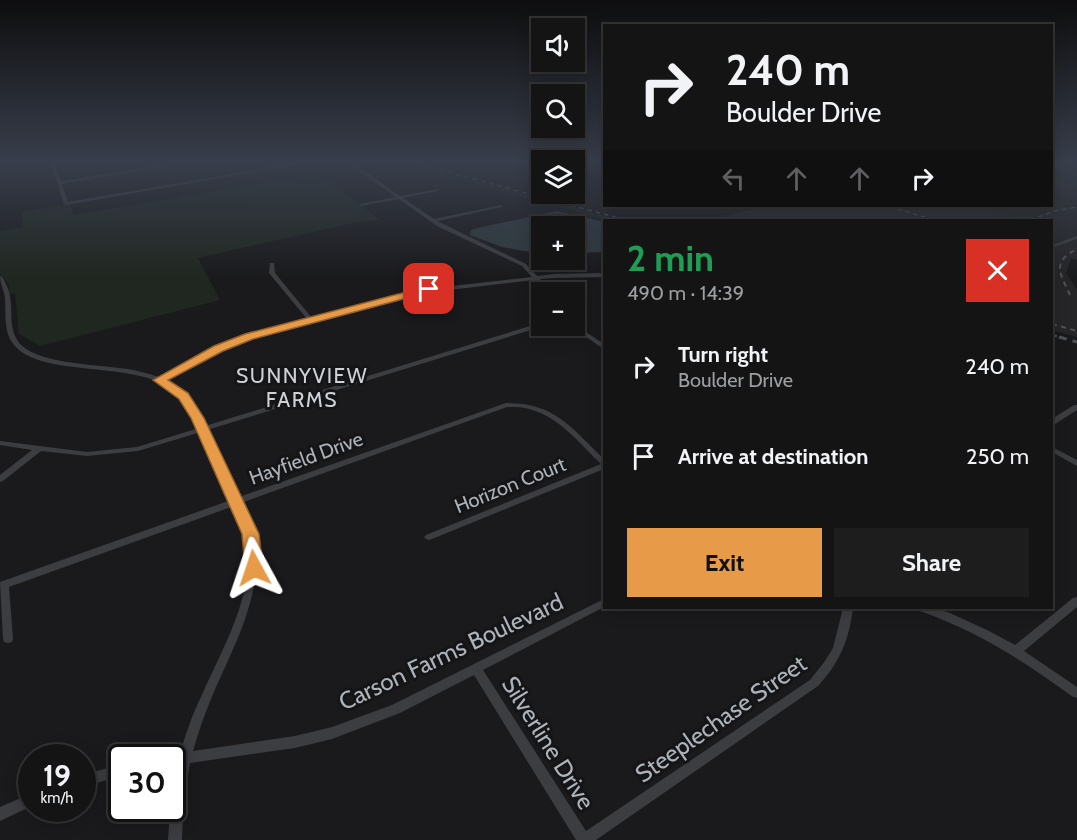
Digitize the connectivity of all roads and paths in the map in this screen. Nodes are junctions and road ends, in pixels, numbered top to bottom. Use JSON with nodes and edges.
{"nodes":[{"id":1,"x":65,"y":200,"type":"edge"},
{"id":2,"x":88,"y":200,"type":"edge"},
{"id":3,"x":387,"y":200,"type":"edge"},
{"id":4,"x":402,"y":200,"type":"edge"},
{"id":5,"x":362,"y":205,"type":"dead end"},
{"id":6,"x":500,"y":206,"type":"dead end"},
{"id":7,"x":432,"y":221,"type":"junction"},
{"id":8,"x":1077,"y":237,"type":"edge"},
{"id":9,"x":1053,"y":247,"type":"edge"},
{"id":10,"x":272,"y":264,"type":"dead end"},
{"id":11,"x":603,"y":275,"type":"edge"},
{"id":12,"x":0,"y":278,"type":"edge"},
{"id":13,"x":536,"y":278,"type":"junction"},
{"id":14,"x":538,"y":282,"type":"edge"},
{"id":15,"x":0,"y":301,"type":"edge"},
{"id":16,"x":4,"y":314,"type":"edge"},
{"id":17,"x":310,"y":319,"type":"junction"},
{"id":18,"x":531,"y":327,"type":"edge"},
{"id":19,"x":585,"y":334,"type":"edge"},
{"id":20,"x":603,"y":346,"type":"edge"},
{"id":21,"x":159,"y":380,"type":"junction"},
{"id":22,"x":1077,"y":407,"type":"edge"},
{"id":23,"x":1053,"y":421,"type":"edge"},
{"id":24,"x":202,"y":429,"type":"junction"},
{"id":25,"x":0,"y":443,"type":"edge"},
{"id":26,"x":38,"y":449,"type":"junction"},
{"id":27,"x":1053,"y":450,"type":"edge"},
{"id":28,"x":1077,"y":463,"type":"edge"},
{"id":29,"x":603,"y":464,"type":"edge"},
{"id":30,"x":603,"y":465,"type":"edge"},
{"id":31,"x":0,"y":479,"type":"edge"},
{"id":32,"x":236,"y":501,"type":"junction"},
{"id":33,"x":429,"y":537,"type":"dead end"},
{"id":34,"x":2,"y":585,"type":"edge"},
{"id":35,"x":1077,"y":601,"type":"edge"},
{"id":36,"x":603,"y":604,"type":"edge"},
{"id":37,"x":848,"y":609,"type":"edge"},
{"id":38,"x":927,"y":609,"type":"edge"},
{"id":39,"x":8,"y":639,"type":"dead end"},
{"id":40,"x":1017,"y":650,"type":"junction"},
{"id":41,"x":476,"y":669,"type":"junction"},
{"id":42,"x":1077,"y":693,"type":"edge"},
{"id":43,"x":186,"y":744,"type":"edge"},
{"id":44,"x":186,"y":758,"type":"edge"},
{"id":45,"x":18,"y":806,"type":"edge"},
{"id":46,"x":0,"y":814,"type":"edge"},
{"id":47,"x":176,"y":822,"type":"edge"},
{"id":48,"x":175,"y":840,"type":"edge"},
{"id":49,"x":584,"y":840,"type":"edge"}],
"edges":[{"from":1,"to":2,"type":"street"},
{"from":3,"to":5,"type":"street"},
{"from":4,"to":7,"type":"street"},
{"from":6,"to":7,"type":"street"},
{"from":7,"to":13,"type":"street"},
{"from":8,"to":9,"type":"street"},
{"from":10,"to":17,"type":"street"},
{"from":11,"to":13,"type":"street"},
{"from":12,"to":16,"type":"street"},
{"from":13,"to":14,"type":"street"},
{"from":13,"to":17,"type":"street"},
{"from":15,"to":16,"type":"street"},
{"from":16,"to":21,"type":"street"},
{"from":17,"to":21,"type":"street"},
{"from":18,"to":24,"type":"street"},
{"from":19,"to":20,"type":"street"},
{"from":21,"to":24,"type":"street"},
{"from":22,"to":23,"type":"street"},
{"from":24,"to":26,"type":"street"},
{"from":24,"to":32,"type":"street"},
{"from":25,"to":26,"type":"street"},
{"from":26,"to":31,"type":"street"},
{"from":27,"to":28,"type":"street"},
{"from":29,"to":32,"type":"street","name":"Hayfield Drive"},
{"from":30,"to":33,"type":"street","name":"Horizon Court"},
{"from":32,"to":34,"type":"street","name":"Hayfield Drive"},
{"from":32,"to":43,"type":"street"},
{"from":34,"to":39,"type":"street"},
{"from":35,"to":40,"type":"street"},
{"from":36,"to":41,"type":"street","name":"Carson Farms Boulevard"},
{"from":37,"to":49,"type":"street","name":"Steeplechase Street"},
{"from":38,"to":40,"type":"street"},
{"from":40,"to":42,"type":"street"},
{"from":41,"to":44,"type":"street","name":"Carson Farms Boulevard"},
{"from":41,"to":49,"type":"street","name":"Silverline Drive"},
{"from":45,"to":46,"type":"street"},
{"from":47,"to":48,"type":"street"}]}
